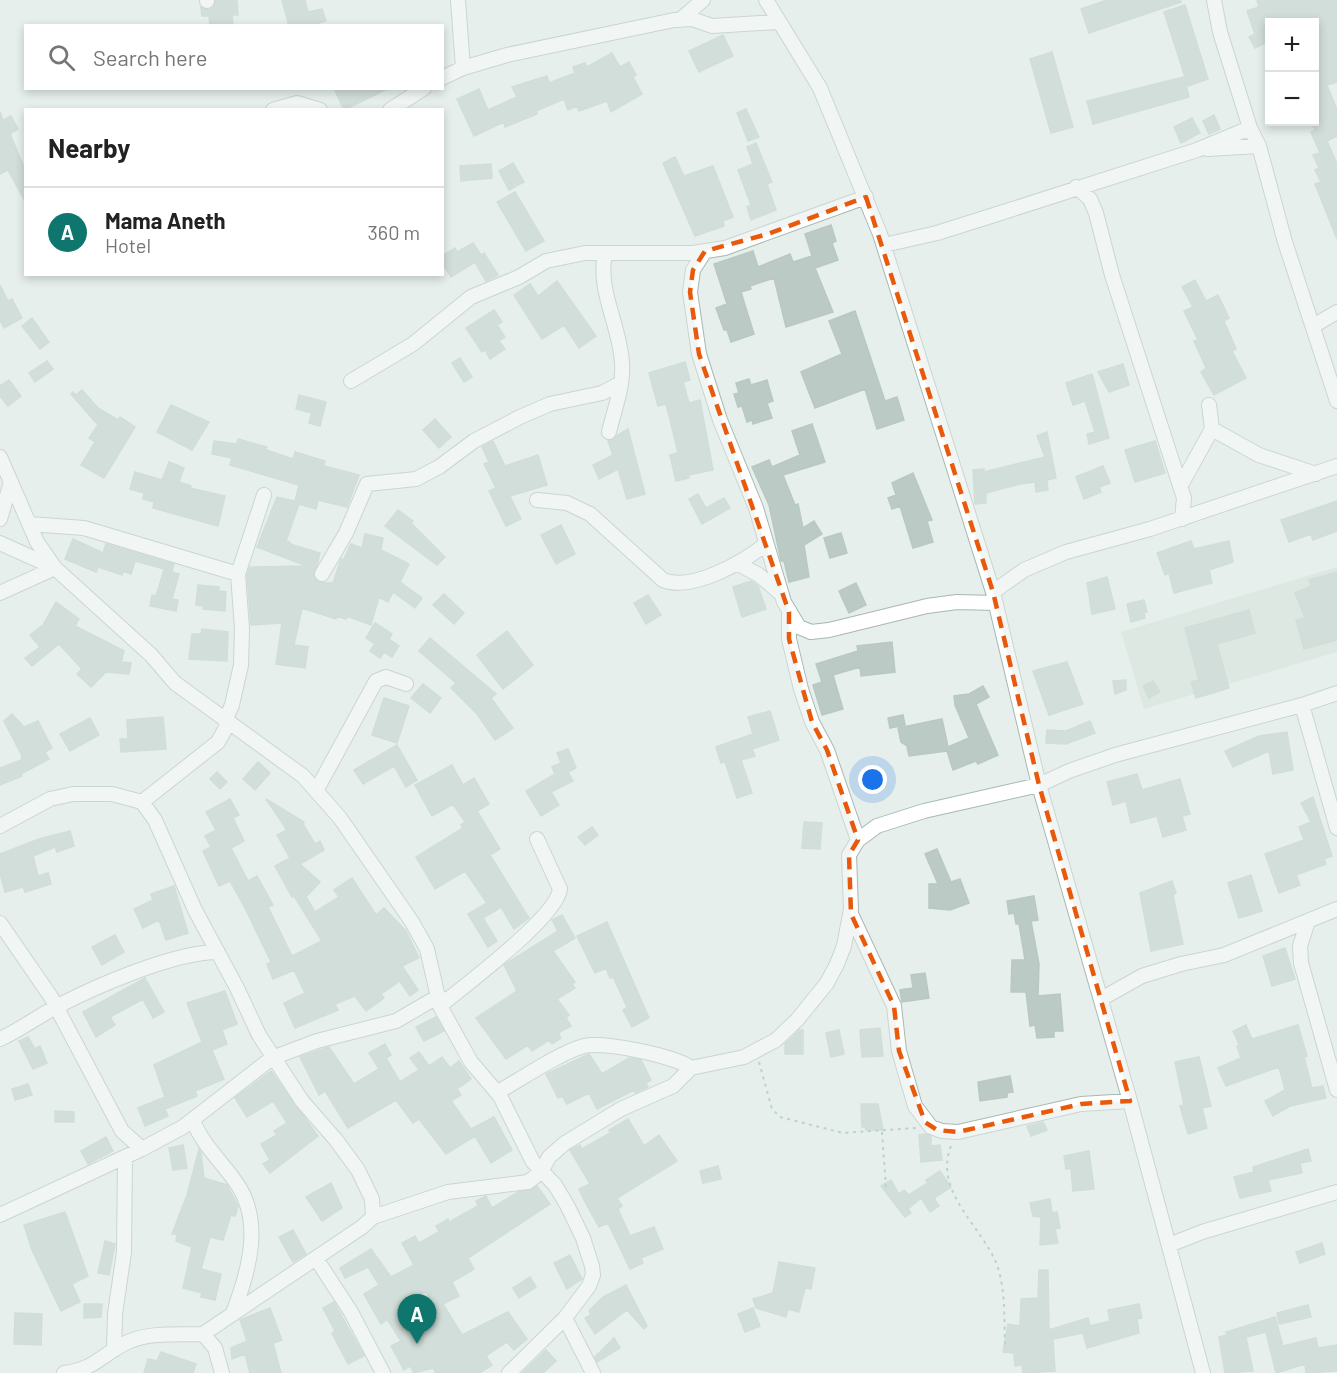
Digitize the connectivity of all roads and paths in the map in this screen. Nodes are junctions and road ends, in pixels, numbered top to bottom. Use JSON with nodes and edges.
{"nodes":[{"id":1,"x":458,"y":0,"type":"edge"},
{"id":2,"x":702,"y":0,"type":"edge"},
{"id":3,"x":766,"y":0,"type":"edge"},
{"id":4,"x":1219,"y":2,"type":"edge"},
{"id":5,"x":680,"y":20,"type":"junction"},
{"id":6,"x":778,"y":22,"type":"junction"},
{"id":7,"x":464,"y":68,"type":"junction"},
{"id":8,"x":444,"y":77,"type":"edge"},
{"id":9,"x":421,"y":90,"type":"edge"},
{"id":10,"x":280,"y":108,"type":"edge"},
{"id":11,"x":313,"y":108,"type":"edge"},
{"id":12,"x":393,"y":108,"type":"edge"},
{"id":13,"x":1250,"y":128,"type":"junction"},
{"id":14,"x":1259,"y":146,"type":"junction"},
{"id":15,"x":1197,"y":150,"type":"junction"},
{"id":16,"x":1099,"y":179,"type":"junction"},
{"id":17,"x":1077,"y":187,"type":"junction"},
{"id":18,"x":866,"y":197,"type":"junction"},
{"id":19,"x":1094,"y":207,"type":"junction"},
{"id":20,"x":884,"y":245,"type":"junction"},
{"id":21,"x":705,"y":251,"type":"junction"},
{"id":22,"x":605,"y":253,"type":"junction"},
{"id":23,"x":1337,"y":312,"type":"edge"},
{"id":24,"x":1313,"y":326,"type":"junction"},
{"id":25,"x":351,"y":381,"type":"dead end"},
{"id":26,"x":621,"y":383,"type":"junction"},
{"id":27,"x":1337,"y":400,"type":"edge"},
{"id":28,"x":1209,"y":405,"type":"dead end"},
{"id":29,"x":1212,"y":429,"type":"junction"},
{"id":30,"x":609,"y":432,"type":"dead end"},
{"id":31,"x":0,"y":457,"type":"edge"},
{"id":32,"x":1337,"y":466,"type":"edge"},
{"id":33,"x":1316,"y":474,"type":"junction"},
{"id":34,"x":11,"y":482,"type":"junction"},
{"id":35,"x":1180,"y":485,"type":"junction"},
{"id":36,"x":264,"y":495,"type":"dead end"},
{"id":37,"x":537,"y":500,"type":"dead end"},
{"id":38,"x":0,"y":519,"type":"edge"},
{"id":39,"x":1182,"y":519,"type":"junction"},
{"id":40,"x":29,"y":524,"type":"junction"},
{"id":41,"x":0,"y":543,"type":"edge"},
{"id":42,"x":766,"y":544,"type":"junction"},
{"id":43,"x":738,"y":564,"type":"junction"},
{"id":44,"x":56,"y":568,"type":"junction"},
{"id":45,"x":238,"y":574,"type":"junction"},
{"id":46,"x":322,"y":574,"type":"dead end"},
{"id":47,"x":0,"y":593,"type":"edge"},
{"id":48,"x":782,"y":595,"type":"junction"},
{"id":49,"x":994,"y":597,"type":"junction"},
{"id":50,"x":789,"y":612,"type":"junction"},
{"id":51,"x":406,"y":684,"type":"dead end"},
{"id":52,"x":1337,"y":693,"type":"edge"},
{"id":53,"x":1302,"y":705,"type":"junction"},
{"id":54,"x":227,"y":723,"type":"junction"},
{"id":55,"x":1039,"y":785,"type":"junction"},
{"id":56,"x":316,"y":791,"type":"junction"},
{"id":57,"x":142,"y":802,"type":"junction"},
{"id":58,"x":0,"y":826,"type":"edge"},
{"id":59,"x":1337,"y":828,"type":"edge"},
{"id":60,"x":537,"y":839,"type":"dead end"},
{"id":61,"x":858,"y":840,"type":"junction"},
{"id":62,"x":1337,"y":909,"type":"edge"},
{"id":63,"x":851,"y":914,"type":"junction"},
{"id":64,"x":1308,"y":921,"type":"junction"},
{"id":65,"x":0,"y":923,"type":"edge"},
{"id":66,"x":218,"y":952,"type":"junction"},
{"id":67,"x":1101,"y":999,"type":"junction"},
{"id":68,"x":440,"y":1001,"type":"junction"},
{"id":69,"x":56,"y":1007,"type":"junction"},
{"id":70,"x":0,"y":1039,"type":"edge"},
{"id":71,"x":756,"y":1053,"type":"junction"},
{"id":72,"x":272,"y":1058,"type":"junction"},
{"id":73,"x":691,"y":1068,"type":"junction"},
{"id":74,"x":1337,"y":1090,"type":"edge"},
{"id":75,"x":498,"y":1092,"type":"junction"},
{"id":76,"x":1130,"y":1101,"type":"junction"},
{"id":77,"x":193,"y":1121,"type":"junction"},
{"id":78,"x":931,"y":1127,"type":"junction"},
{"id":79,"x":882,"y":1132,"type":"junction"},
{"id":80,"x":958,"y":1132,"type":"junction"},
{"id":81,"x":142,"y":1149,"type":"junction"},
{"id":82,"x":125,"y":1157,"type":"junction"},
{"id":83,"x":541,"y":1172,"type":"junction"},
{"id":84,"x":886,"y":1188,"type":"dead end"},
{"id":85,"x":1337,"y":1192,"type":"edge"},
{"id":86,"x":0,"y":1215,"type":"edge"},
{"id":87,"x":373,"y":1217,"type":"junction"},
{"id":88,"x":1168,"y":1245,"type":"junction"},
{"id":89,"x":317,"y":1260,"type":"junction"},
{"id":90,"x":233,"y":1313,"type":"junction"},
{"id":91,"x":565,"y":1318,"type":"junction"},
{"id":92,"x":203,"y":1334,"type":"junction"},
{"id":93,"x":1005,"y":1347,"type":"dead end"},
{"id":94,"x":114,"y":1350,"type":"junction"},
{"id":95,"x":64,"y":1373,"type":"edge"},
{"id":96,"x":222,"y":1373,"type":"edge"},
{"id":97,"x":383,"y":1373,"type":"edge"},
{"id":98,"x":509,"y":1373,"type":"edge"},
{"id":99,"x":593,"y":1373,"type":"edge"},
{"id":100,"x":1203,"y":1373,"type":"edge"}],
"edges":[{"from":1,"to":7,"type":"street"},
{"from":2,"to":5,"type":"street"},
{"from":3,"to":6,"type":"street"},
{"from":4,"to":13,"type":"street"},
{"from":5,"to":6,"type":"street"},
{"from":5,"to":7,"type":"street"},
{"from":6,"to":18,"type":"street"},
{"from":7,"to":8,"type":"street"},
{"from":9,"to":12,"type":"street"},
{"from":10,"to":11,"type":"street"},
{"from":13,"to":14,"type":"street"},
{"from":13,"to":15,"type":"street"},
{"from":14,"to":15,"type":"street"},
{"from":14,"to":24,"type":"street"},
{"from":15,"to":16,"type":"street"},
{"from":16,"to":17,"type":"street"},
{"from":16,"to":19,"type":"street"},
{"from":17,"to":19,"type":"street"},
{"from":17,"to":20,"type":"street"},
{"from":18,"to":20,"type":"street"},
{"from":18,"to":21,"type":"street"},
{"from":19,"to":35,"type":"street"},
{"from":20,"to":49,"type":"street"},
{"from":21,"to":22,"type":"street"},
{"from":21,"to":42,"type":"street"},
{"from":22,"to":25,"type":"street"},
{"from":22,"to":26,"type":"street"},
{"from":23,"to":24,"type":"street"},
{"from":24,"to":27,"type":"street"},
{"from":26,"to":30,"type":"street"},
{"from":26,"to":46,"type":"street"},
{"from":28,"to":29,"type":"street"},
{"from":29,"to":33,"type":"street"},
{"from":29,"to":35,"type":"street"},
{"from":31,"to":34,"type":"street"},
{"from":32,"to":33,"type":"street"},
{"from":33,"to":39,"type":"street"},
{"from":34,"to":38,"type":"street"},
{"from":34,"to":40,"type":"street"},
{"from":35,"to":39,"type":"street"},
{"from":36,"to":45,"type":"street"},
{"from":37,"to":43,"type":"street"},
{"from":39,"to":49,"type":"street"},
{"from":40,"to":44,"type":"street"},
{"from":40,"to":45,"type":"street"},
{"from":41,"to":44,"type":"street"},
{"from":42,"to":43,"type":"street"},
{"from":42,"to":48,"type":"street"},
{"from":43,"to":48,"type":"street"},
{"from":44,"to":47,"type":"street"},
{"from":44,"to":54,"type":"street"},
{"from":45,"to":54,"type":"street"},
{"from":48,"to":50,"type":"street"},
{"from":49,"to":50,"type":"street"},
{"from":49,"to":55,"type":"street"},
{"from":50,"to":61,"type":"street"},
{"from":51,"to":56,"type":"street"},
{"from":52,"to":53,"type":"street"},
{"from":53,"to":55,"type":"street"},
{"from":53,"to":59,"type":"street"},
{"from":54,"to":56,"type":"street"},
{"from":54,"to":57,"type":"street"},
{"from":55,"to":61,"type":"street"},
{"from":55,"to":67,"type":"street"},
{"from":56,"to":68,"type":"street"},
{"from":57,"to":58,"type":"street"},
{"from":57,"to":66,"type":"street"},
{"from":60,"to":68,"type":"street"},
{"from":61,"to":63,"type":"street"},
{"from":62,"to":64,"type":"street"},
{"from":63,"to":71,"type":"street"},
{"from":63,"to":78,"type":"street"},
{"from":64,"to":67,"type":"street"},
{"from":64,"to":74,"type":"street"},
{"from":65,"to":69,"type":"street"},
{"from":66,"to":69,"type":"street"},
{"from":66,"to":72,"type":"street"},
{"from":67,"to":76,"type":"street"},
{"from":68,"to":72,"type":"street"},
{"from":68,"to":75,"type":"street"},
{"from":69,"to":70,"type":"street"},
{"from":69,"to":81,"type":"street"},
{"from":71,"to":73,"type":"street"},
{"from":71,"to":79,"type":"path"},
{"from":72,"to":77,"type":"street"},
{"from":72,"to":87,"type":"street"},
{"from":73,"to":75,"type":"street"},
{"from":73,"to":83,"type":"street"},
{"from":75,"to":83,"type":"street"},
{"from":76,"to":80,"type":"street"},
{"from":76,"to":88,"type":"street"},
{"from":77,"to":81,"type":"street"},
{"from":77,"to":90,"type":"street"},
{"from":78,"to":79,"type":"path"},
{"from":78,"to":80,"type":"street"},
{"from":79,"to":84,"type":"path"},
{"from":80,"to":93,"type":"path"},
{"from":81,"to":82,"type":"street"},
{"from":82,"to":86,"type":"street"},
{"from":82,"to":94,"type":"street"},
{"from":83,"to":87,"type":"street"},
{"from":83,"to":91,"type":"street"},
{"from":85,"to":88,"type":"street"},
{"from":87,"to":89,"type":"street"},
{"from":88,"to":100,"type":"street"},
{"from":89,"to":90,"type":"street"},
{"from":89,"to":97,"type":"street"},
{"from":90,"to":92,"type":"street"},
{"from":91,"to":98,"type":"street"},
{"from":91,"to":99,"type":"street"},
{"from":92,"to":94,"type":"street"},
{"from":92,"to":96,"type":"street"},
{"from":94,"to":95,"type":"street"}]}
